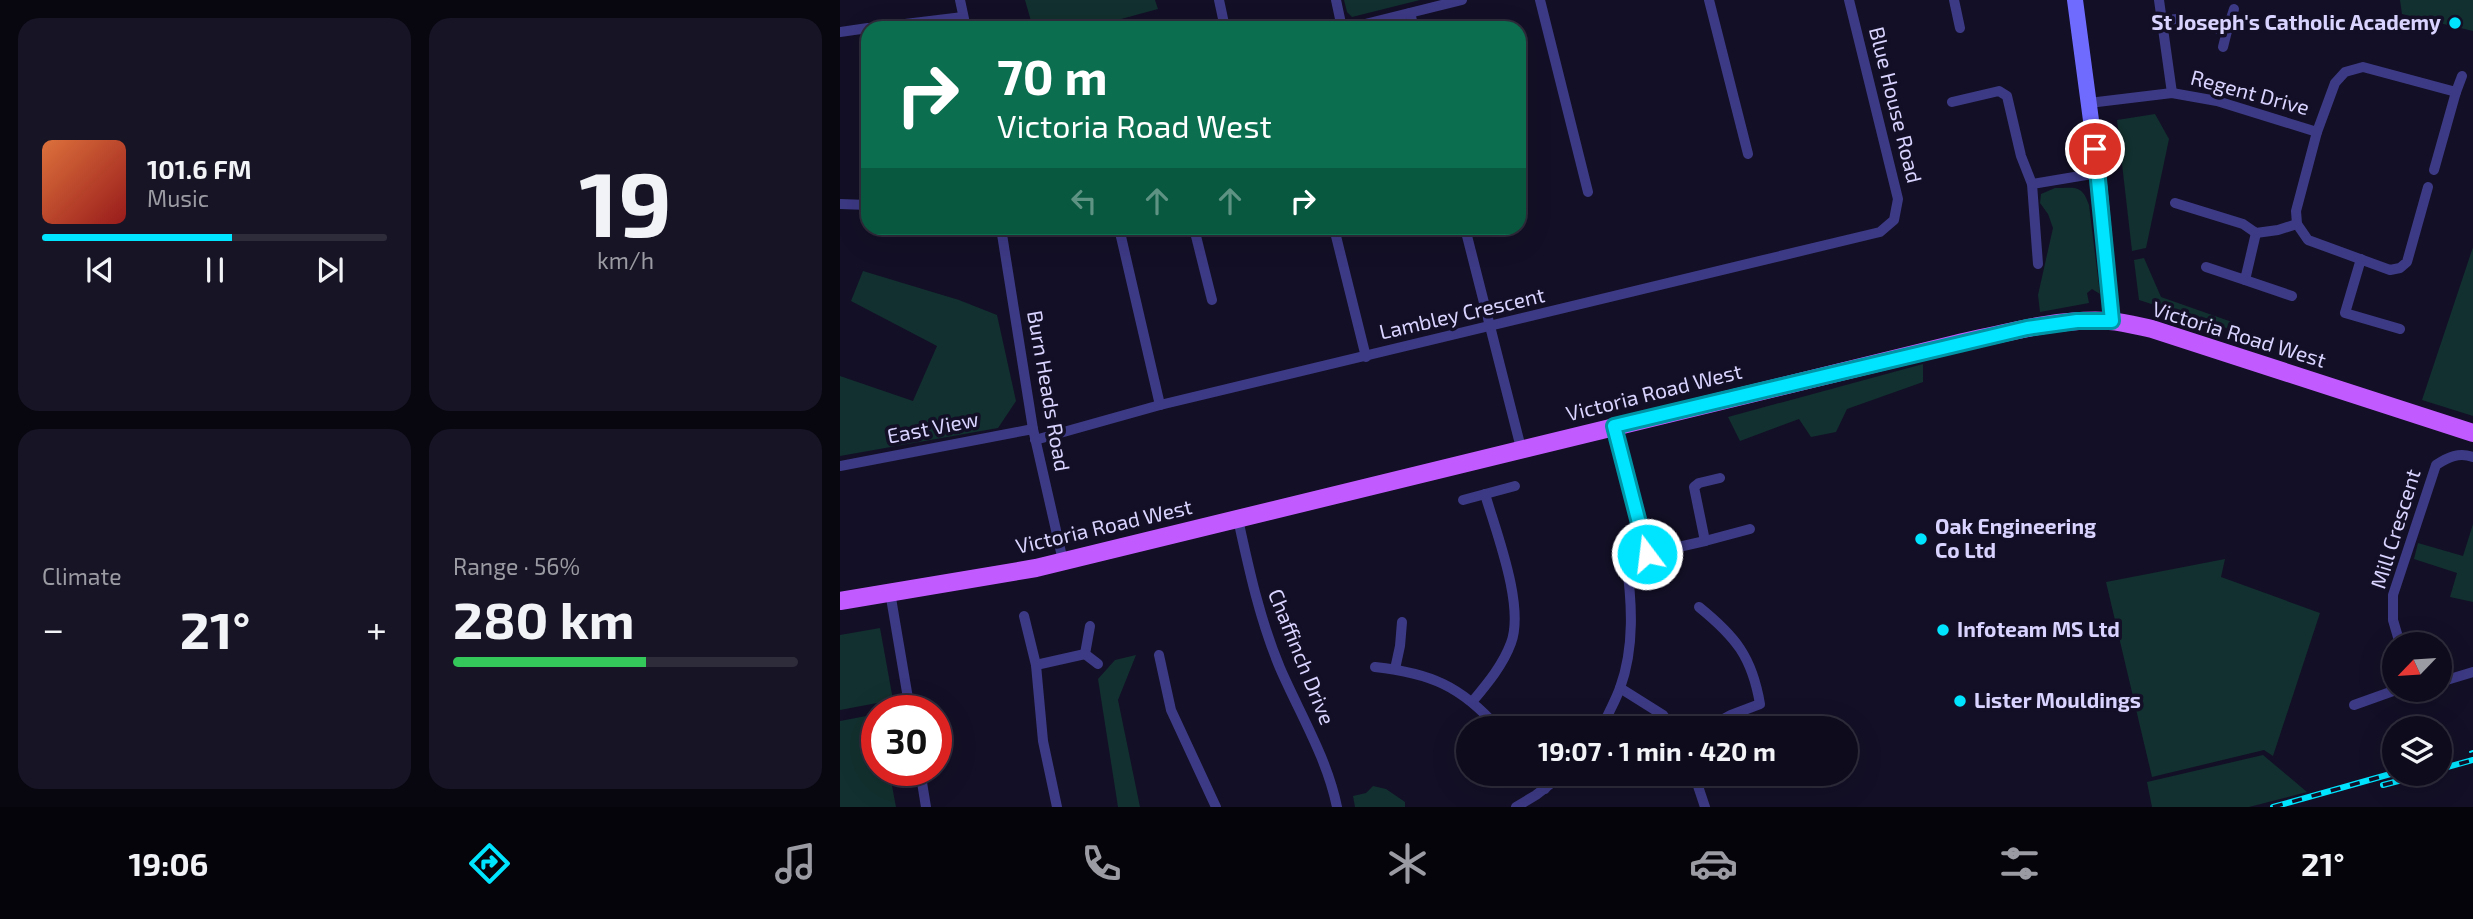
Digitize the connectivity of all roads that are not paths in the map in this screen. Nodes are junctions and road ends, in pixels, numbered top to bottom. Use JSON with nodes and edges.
{"nodes":[{"id":1,"x":960,"y":0,"type":"edge"},
{"id":2,"x":1219,"y":0,"type":"edge"},
{"id":3,"x":1336,"y":0,"type":"edge"},
{"id":4,"x":1462,"y":0,"type":"edge"},
{"id":5,"x":1540,"y":0,"type":"edge"},
{"id":6,"x":1709,"y":0,"type":"edge"},
{"id":7,"x":1849,"y":0,"type":"edge"},
{"id":8,"x":1954,"y":0,"type":"edge"},
{"id":9,"x":2076,"y":0,"type":"edge"},
{"id":10,"x":2159,"y":0,"type":"edge"},
{"id":11,"x":2234,"y":9,"type":"dead end"},
{"id":12,"x":1410,"y":13,"type":"junction"},
{"id":13,"x":2162,"y":20,"type":"junction"},
{"id":14,"x":965,"y":21,"type":"edge"},
{"id":15,"x":1224,"y":21,"type":"edge"},
{"id":16,"x":1340,"y":21,"type":"edge"},
{"id":17,"x":1377,"y":21,"type":"edge"},
{"id":18,"x":1412,"y":21,"type":"edge"},
{"id":19,"x":1961,"y":28,"type":"dead end"},
{"id":20,"x":861,"y":29,"type":"edge"},
{"id":21,"x":2227,"y":31,"type":"junction"},
{"id":22,"x":840,"y":32,"type":"edge"},
{"id":23,"x":2223,"y":47,"type":"dead end"},
{"id":24,"x":2462,"y":76,"type":"dead end"},
{"id":25,"x":2456,"y":92,"type":"junction"},
{"id":26,"x":2172,"y":93,"type":"junction"},
{"id":27,"x":1952,"y":102,"type":"dead end"},
{"id":28,"x":2089,"y":103,"type":"junction"},
{"id":29,"x":2317,"y":132,"type":"junction"},
{"id":30,"x":1748,"y":154,"type":"dead end"},
{"id":31,"x":2434,"y":170,"type":"dead end"},
{"id":32,"x":2098,"y":173,"type":"junction"},
{"id":33,"x":2032,"y":184,"type":"junction"},
{"id":34,"x":2428,"y":187,"type":"dead end"},
{"id":35,"x":1588,"y":192,"type":"dead end"},
{"id":36,"x":840,"y":204,"type":"edge"},
{"id":37,"x":2175,"y":204,"type":"dead end"},
{"id":38,"x":861,"y":205,"type":"edge"},
{"id":39,"x":1894,"y":220,"type":"joint"},
{"id":40,"x":2297,"y":224,"type":"junction"},
{"id":41,"x":2256,"y":233,"type":"junction"},
{"id":42,"x":1002,"y":235,"type":"edge"},
{"id":43,"x":1121,"y":235,"type":"edge"},
{"id":44,"x":1196,"y":235,"type":"edge"},
{"id":45,"x":1336,"y":235,"type":"edge"},
{"id":46,"x":1467,"y":235,"type":"edge"},
{"id":47,"x":2361,"y":259,"type":"junction"},
{"id":48,"x":2038,"y":264,"type":"dead end"},
{"id":49,"x":2206,"y":267,"type":"dead end"},
{"id":50,"x":2245,"y":280,"type":"junction"},
{"id":51,"x":2291,"y":296,"type":"dead end"},
{"id":52,"x":1212,"y":300,"type":"dead end"},
{"id":53,"x":2112,"y":321,"type":"junction"},
{"id":54,"x":1490,"y":327,"type":"junction"},
{"id":55,"x":2400,"y":330,"type":"dead end"},
{"id":56,"x":1366,"y":357,"type":"junction"},
{"id":57,"x":1160,"y":405,"type":"junction"},
{"id":58,"x":1614,"y":426,"type":"junction"},
{"id":59,"x":2473,"y":433,"type":"edge"},
{"id":60,"x":1034,"y":434,"type":"junction"},
{"id":61,"x":1521,"y":448,"type":"junction"},
{"id":62,"x":2473,"y":457,"type":"edge"},
{"id":63,"x":840,"y":466,"type":"edge"},
{"id":64,"x":1720,"y":478,"type":"dead end"},
{"id":65,"x":1514,"y":486,"type":"dead end"},
{"id":66,"x":1485,"y":494,"type":"junction"},
{"id":67,"x":1463,"y":500,"type":"dead end"},
{"id":68,"x":1238,"y":519,"type":"junction"},
{"id":69,"x":1750,"y":529,"type":"dead end"},
{"id":70,"x":1705,"y":541,"type":"junction"},
{"id":71,"x":1647,"y":554,"type":"junction"},
{"id":72,"x":1063,"y":561,"type":"junction"},
{"id":73,"x":890,"y":592,"type":"junction"},
{"id":74,"x":840,"y":601,"type":"edge"},
{"id":75,"x":1699,"y":607,"type":"dead end"},
{"id":76,"x":1024,"y":616,"type":"dead end"},
{"id":77,"x":1402,"y":622,"type":"dead end"},
{"id":78,"x":1090,"y":626,"type":"dead end"},
{"id":79,"x":2396,"y":632,"type":"edge"},
{"id":80,"x":1085,"y":654,"type":"junction"},
{"id":81,"x":1158,"y":655,"type":"dead end"},
{"id":82,"x":1036,"y":664,"type":"junction"},
{"id":83,"x":1098,"y":664,"type":"dead end"},
{"id":84,"x":1375,"y":667,"type":"dead end"},
{"id":85,"x":1395,"y":669,"type":"junction"},
{"id":86,"x":2473,"y":672,"type":"edge"},
{"id":87,"x":2452,"y":678,"type":"edge"},
{"id":88,"x":1620,"y":688,"type":"junction"},
{"id":89,"x":907,"y":695,"type":"edge"},
{"id":90,"x":2382,"y":695,"type":"edge"},
{"id":91,"x":1472,"y":702,"type":"junction"},
{"id":92,"x":2354,"y":705,"type":"dead end"},
{"id":93,"x":1486,"y":716,"type":"edge"},
{"id":94,"x":1607,"y":716,"type":"edge"},
{"id":95,"x":1664,"y":716,"type":"edge"},
{"id":96,"x":1729,"y":716,"type":"edge"},
{"id":97,"x":923,"y":786,"type":"edge"},
{"id":98,"x":1543,"y":786,"type":"edge"},
{"id":99,"x":1549,"y":786,"type":"edge"},
{"id":100,"x":1698,"y":786,"type":"edge"},
{"id":101,"x":1545,"y":789,"type":"junction"},
{"id":102,"x":926,"y":807,"type":"edge"},
{"id":103,"x":1057,"y":807,"type":"edge"},
{"id":104,"x":1216,"y":807,"type":"edge"},
{"id":105,"x":1337,"y":807,"type":"edge"},
{"id":106,"x":1516,"y":807,"type":"edge"},
{"id":107,"x":1705,"y":807,"type":"edge"}],
"edges":[{"from":1,"to":14,"type":"street"},
{"from":2,"to":15,"type":"street"},
{"from":3,"to":16,"type":"street"},
{"from":4,"to":12,"type":"street"},
{"from":5,"to":35,"type":"street"},
{"from":6,"to":30,"type":"street"},
{"from":7,"to":39,"type":"street","name":"Blue House Road"},
{"from":8,"to":19,"type":"street"},
{"from":9,"to":28,"type":"main road"},
{"from":10,"to":13,"type":"street"},
{"from":11,"to":21,"type":"street"},
{"from":12,"to":17,"type":"street"},
{"from":12,"to":18,"type":"street"},
{"from":13,"to":21,"type":"street"},
{"from":13,"to":26,"type":"street"},
{"from":20,"to":22,"type":"street"},
{"from":21,"to":23,"type":"street"},
{"from":24,"to":25,"type":"street"},
{"from":25,"to":29,"type":"street","name":"Regent Drive"},
{"from":25,"to":31,"type":"street"},
{"from":26,"to":28,"type":"street","name":"Regent Drive"},
{"from":26,"to":29,"type":"street","name":"Regent Drive"},
{"from":27,"to":33,"type":"street"},
{"from":28,"to":32,"type":"main road"},
{"from":29,"to":40,"type":"street","name":"Regent Drive"},
{"from":32,"to":33,"type":"street"},
{"from":32,"to":53,"type":"main road"},
{"from":33,"to":48,"type":"street"},
{"from":34,"to":47,"type":"street"},
{"from":36,"to":38,"type":"street"},
{"from":37,"to":41,"type":"street"},
{"from":39,"to":54,"type":"street","name":"Lambley Crescent"},
{"from":40,"to":41,"type":"street"},
{"from":40,"to":47,"type":"street"},
{"from":41,"to":50,"type":"street"},
{"from":42,"to":60,"type":"street","name":"Burn Heads Road"},
{"from":43,"to":57,"type":"street"},
{"from":44,"to":52,"type":"street"},
{"from":45,"to":56,"type":"street"},
{"from":46,"to":54,"type":"street"},
{"from":47,"to":55,"type":"street"},
{"from":49,"to":50,"type":"street"},
{"from":50,"to":51,"type":"street"},
{"from":53,"to":58,"type":"main road","name":"Victoria Road West"},
{"from":53,"to":59,"type":"main road","name":"Victoria Road West"},
{"from":54,"to":56,"type":"street","name":"Lambley Crescent"},
{"from":54,"to":61,"type":"street"},
{"from":56,"to":57,"type":"street","name":"Lambley Crescent"},
{"from":57,"to":60,"type":"street","name":"Lambley Crescent"},
{"from":58,"to":61,"type":"main road","name":"Victoria Road West"},
{"from":58,"to":71,"type":"street"},
{"from":60,"to":63,"type":"street","name":"East View"},
{"from":60,"to":72,"type":"street","name":"Burn Heads Road"},
{"from":61,"to":68,"type":"main road","name":"Victoria Road West"},
{"from":62,"to":79,"type":"street","name":"Mill Crescent"},
{"from":64,"to":70,"type":"street"},
{"from":65,"to":66,"type":"street"},
{"from":66,"to":67,"type":"street"},
{"from":66,"to":91,"type":"street"},
{"from":68,"to":72,"type":"main road","name":"Victoria Road West"},
{"from":68,"to":105,"type":"street","name":"Chaffinch Drive"},
{"from":69,"to":70,"type":"street"},
{"from":70,"to":71,"type":"street"},
{"from":71,"to":88,"type":"street"},
{"from":72,"to":73,"type":"main road","name":"Victoria Road West"},
{"from":73,"to":74,"type":"main road","name":"Victoria Road West"},
{"from":73,"to":89,"type":"street"},
{"from":75,"to":96,"type":"street"},
{"from":76,"to":82,"type":"street"},
{"from":77,"to":85,"type":"street"},
{"from":78,"to":80,"type":"street"},
{"from":80,"to":82,"type":"street"},
{"from":80,"to":83,"type":"street"},
{"from":81,"to":104,"type":"street"},
{"from":82,"to":103,"type":"street"},
{"from":84,"to":85,"type":"street"},
{"from":85,"to":91,"type":"street"},
{"from":86,"to":87,"type":"street"},
{"from":88,"to":94,"type":"street"},
{"from":88,"to":95,"type":"street"},
{"from":90,"to":92,"type":"street"},
{"from":91,"to":93,"type":"street"},
{"from":97,"to":102,"type":"street"},
{"from":98,"to":101,"type":"street"},
{"from":99,"to":101,"type":"street"},
{"from":100,"to":107,"type":"street"},
{"from":101,"to":106,"type":"street"}]}
